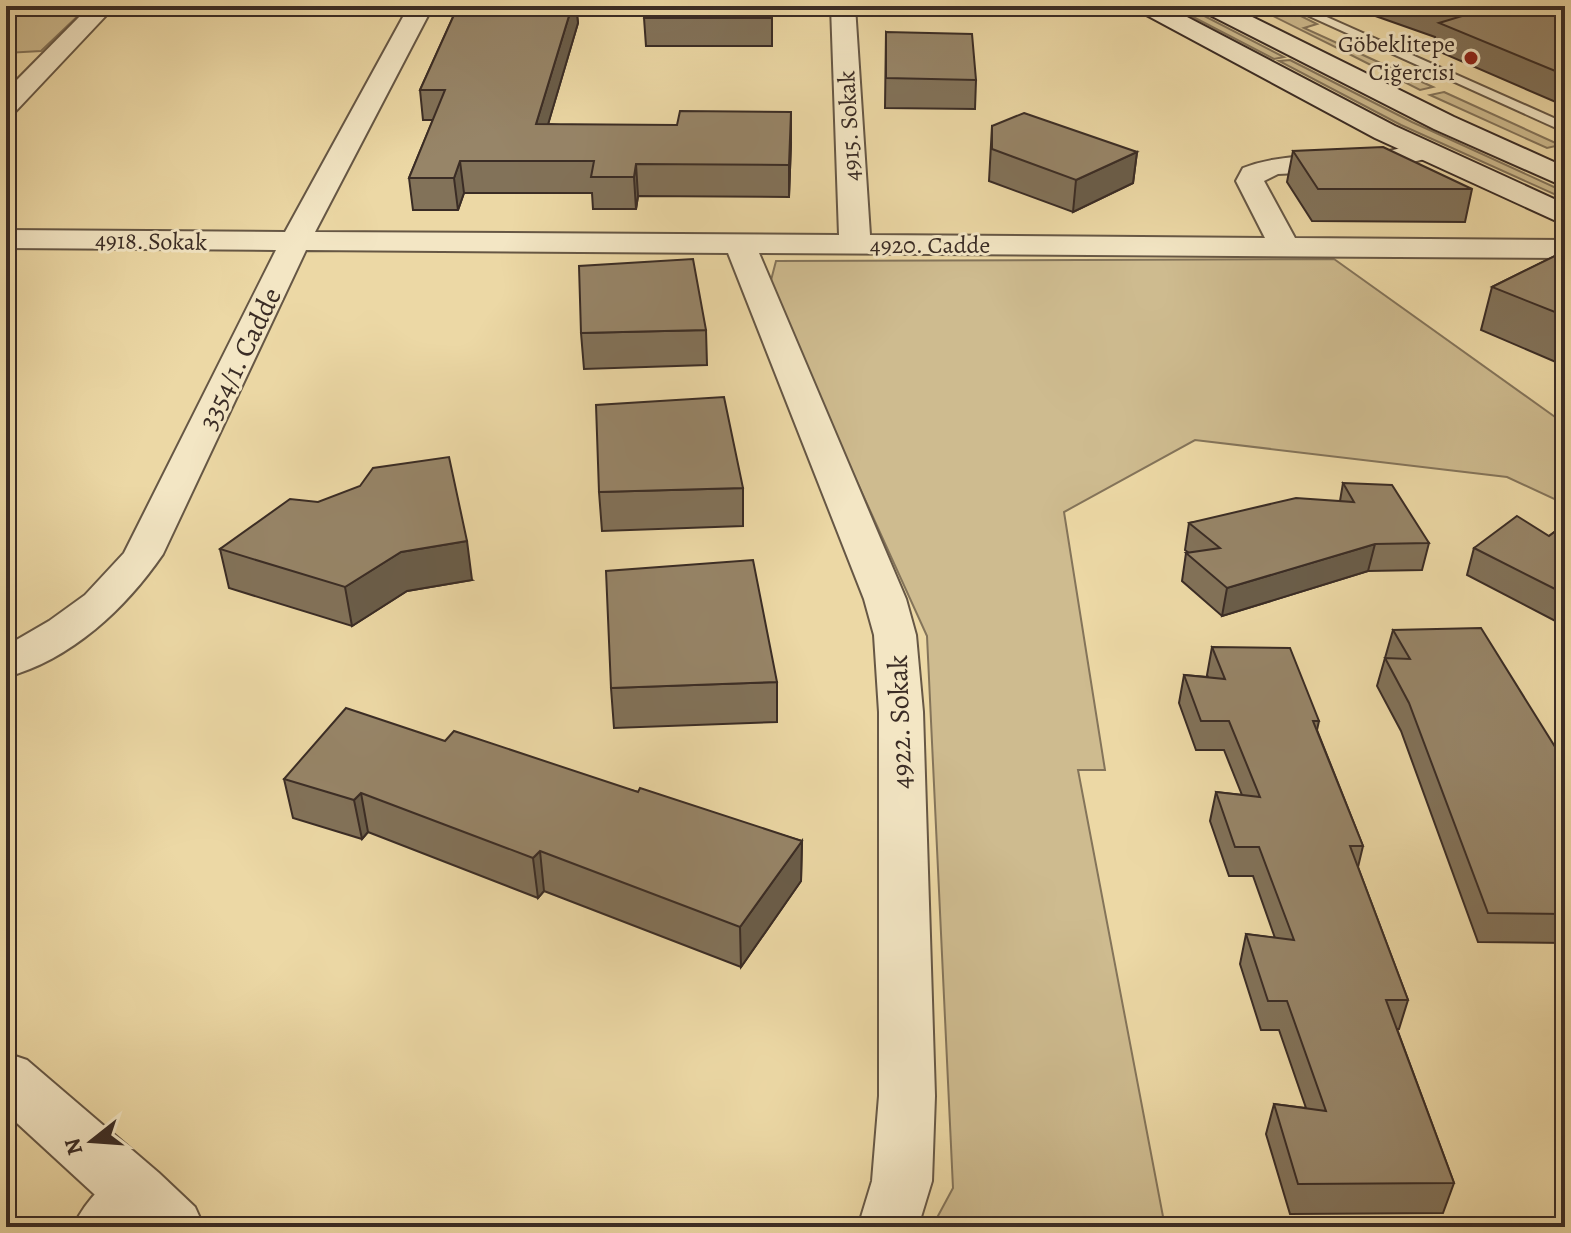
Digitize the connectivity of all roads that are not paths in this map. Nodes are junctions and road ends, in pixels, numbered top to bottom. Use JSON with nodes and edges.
{"nodes":[{"id":1,"x":103,"y":6,"type":"edge"},
{"id":2,"x":421,"y":6,"type":"edge"},
{"id":3,"x":843,"y":6,"type":"edge"},
{"id":4,"x":1148,"y":6,"type":"edge"},
{"id":5,"x":1211,"y":6,"type":"edge"},
{"id":6,"x":1293,"y":6,"type":"edge"},
{"id":7,"x":6,"y":106,"type":"edge"},
{"id":8,"x":1565,"y":128,"type":"edge"},
{"id":9,"x":1424,"y":151,"type":"junction"},
{"id":10,"x":1565,"y":178,"type":"edge"},
{"id":11,"x":1565,"y":216,"type":"edge"},
{"id":12,"x":6,"y":239,"type":"edge"},
{"id":13,"x":295,"y":242,"type":"junction"},
{"id":14,"x":740,"y":245,"type":"junction"},
{"id":15,"x":855,"y":245,"type":"junction"},
{"id":16,"x":1285,"y":247,"type":"junction"},
{"id":17,"x":1565,"y":249,"type":"edge"},
{"id":18,"x":6,"y":663,"type":"edge"},
{"id":19,"x":6,"y":1077,"type":"edge"},
{"id":20,"x":137,"y":1215,"type":"edge"},
{"id":21,"x":888,"y":1227,"type":"edge"}],
"edges":[{"from":1,"to":7,"type":"street"},
{"from":2,"to":13,"type":"street","name":"3354/1. Cadde"},
{"from":3,"to":15,"type":"street","name":"4915. Sokak"},
{"from":4,"to":9,"type":"main road"},
{"from":5,"to":10,"type":"main road"},
{"from":6,"to":8,"type":"lane"},
{"from":9,"to":11,"type":"main road"},
{"from":9,"to":16,"type":"street"},
{"from":12,"to":13,"type":"street","name":"4918. Sokak"},
{"from":13,"to":14,"type":"street","name":"4920. Cadde"},
{"from":13,"to":18,"type":"street","name":"3354/1. Cadde"},
{"from":14,"to":15,"type":"street","name":"4920. Cadde"},
{"from":14,"to":21,"type":"street","name":"4922. Sokak"},
{"from":15,"to":16,"type":"street","name":"4920. Cadde"},
{"from":16,"to":17,"type":"street","name":"4920. Cadde"},
{"from":19,"to":20,"type":"main road"}]}
